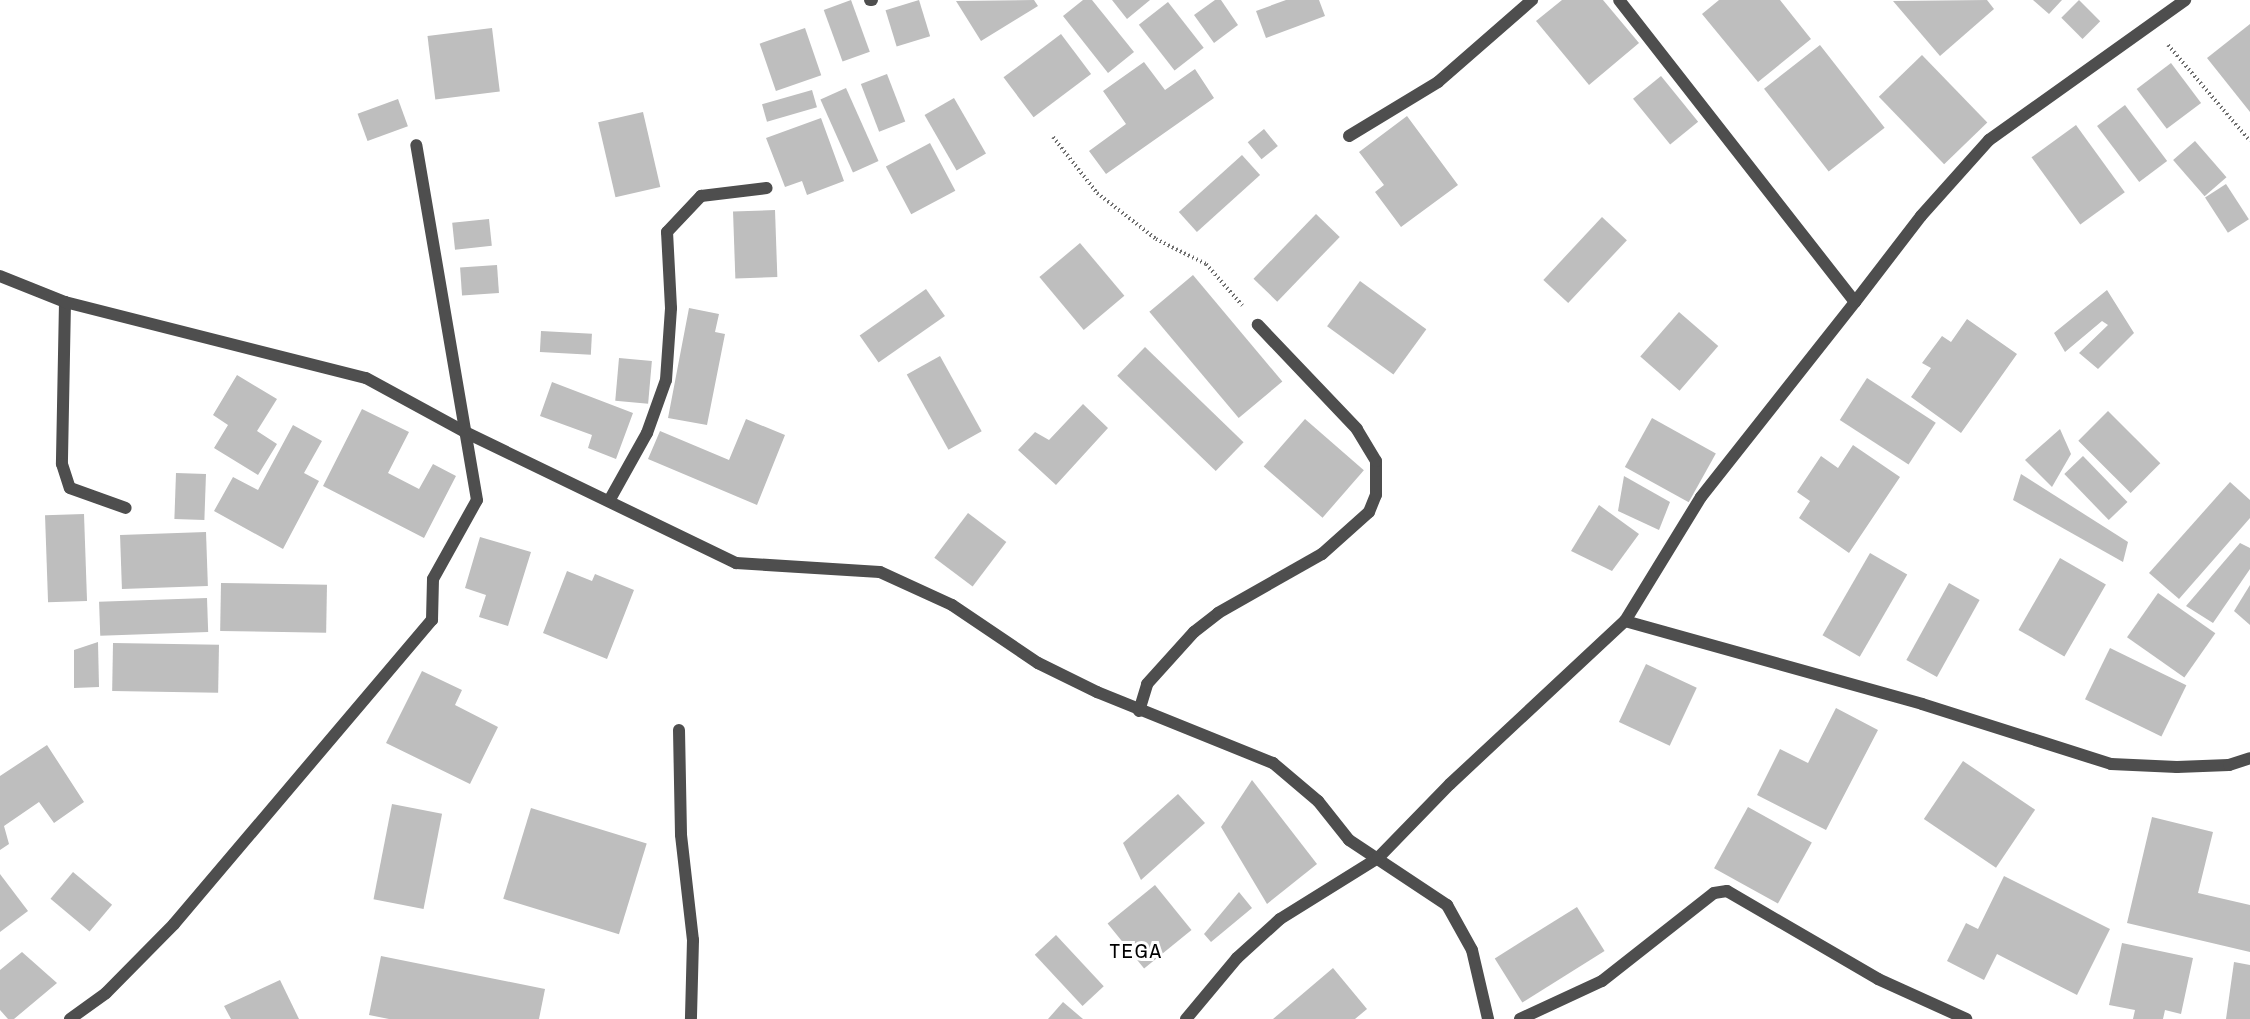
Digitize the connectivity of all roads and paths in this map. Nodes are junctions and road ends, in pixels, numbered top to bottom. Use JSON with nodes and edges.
{"nodes":[{"id":1,"x":1532,"y":0,"type":"edge"},
{"id":2,"x":1619,"y":0,"type":"edge"},
{"id":3,"x":2185,"y":0,"type":"edge"},
{"id":4,"x":2150,"y":24,"type":"junction"},
{"id":5,"x":1349,"y":136,"type":"dead end"},
{"id":6,"x":1053,"y":137,"type":"dead end"},
{"id":7,"x":2250,"y":141,"type":"edge"},
{"id":8,"x":416,"y":145,"type":"dead end"},
{"id":9,"x":767,"y":188,"type":"dead end"},
{"id":10,"x":0,"y":276,"type":"edge"},
{"id":11,"x":64,"y":302,"type":"junction"},
{"id":12,"x":1855,"y":302,"type":"junction"},
{"id":13,"x":1258,"y":325,"type":"joint"},
{"id":14,"x":467,"y":433,"type":"junction"},
{"id":15,"x":609,"y":501,"type":"junction"},
{"id":16,"x":126,"y":508,"type":"dead end"},
{"id":17,"x":1625,"y":621,"type":"junction"},
{"id":18,"x":1139,"y":711,"type":"junction"},
{"id":19,"x":679,"y":730,"type":"dead end"},
{"id":20,"x":2250,"y":758,"type":"edge"},
{"id":21,"x":1378,"y":858,"type":"junction"},
{"id":22,"x":70,"y":1019,"type":"edge"},
{"id":23,"x":691,"y":1019,"type":"edge"},
{"id":24,"x":1186,"y":1019,"type":"edge"},
{"id":25,"x":1488,"y":1019,"type":"edge"},
{"id":26,"x":1520,"y":1019,"type":"edge"},
{"id":27,"x":1966,"y":1019,"type":"edge"}],
"edges":[{"from":1,"to":5,"type":"street"},
{"from":2,"to":12,"type":"street"},
{"from":3,"to":4,"type":"street"},
{"from":4,"to":7,"type":"path"},
{"from":4,"to":12,"type":"street"},
{"from":6,"to":13,"type":"path"},
{"from":8,"to":14,"type":"street"},
{"from":9,"to":15,"type":"street"},
{"from":10,"to":11,"type":"street"},
{"from":11,"to":14,"type":"street"},
{"from":11,"to":16,"type":"street"},
{"from":12,"to":17,"type":"street"},
{"from":13,"to":18,"type":"street"},
{"from":14,"to":15,"type":"street"},
{"from":14,"to":22,"type":"street"},
{"from":15,"to":18,"type":"street"},
{"from":17,"to":20,"type":"street"},
{"from":17,"to":21,"type":"street"},
{"from":18,"to":21,"type":"street"},
{"from":19,"to":23,"type":"street"},
{"from":21,"to":24,"type":"street"},
{"from":21,"to":25,"type":"street"},
{"from":26,"to":27,"type":"street"}]}
